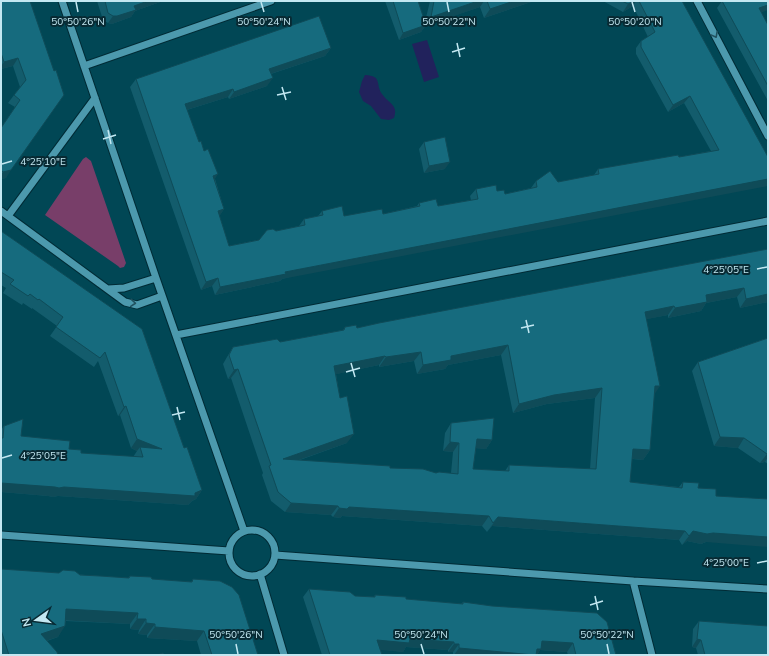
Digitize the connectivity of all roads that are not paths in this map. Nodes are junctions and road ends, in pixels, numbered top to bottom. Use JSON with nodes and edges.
{"nodes":[{"id":1,"x":62,"y":1,"type":"edge"},
{"id":2,"x":271,"y":1,"type":"edge"},
{"id":3,"x":697,"y":1,"type":"edge"},
{"id":4,"x":84,"y":66,"type":"junction"},
{"id":5,"x":95,"y":98,"type":"junction"},
{"id":6,"x":768,"y":136,"type":"edge"},
{"id":7,"x":1,"y":211,"type":"edge"},
{"id":8,"x":8,"y":216,"type":"junction"},
{"id":9,"x":768,"y":221,"type":"edge"},
{"id":10,"x":156,"y":278,"type":"junction"},
{"id":11,"x":108,"y":289,"type":"junction"},
{"id":12,"x":162,"y":296,"type":"junction"},
{"id":13,"x":176,"y":335,"type":"junction"},
{"id":14,"x":244,"y":531,"type":"junction"},
{"id":15,"x":1,"y":536,"type":"edge"},
{"id":16,"x":229,"y":551,"type":"junction"},
{"id":17,"x":275,"y":555,"type":"junction"},
{"id":18,"x":260,"y":574,"type":"junction"},
{"id":19,"x":632,"y":581,"type":"junction"},
{"id":20,"x":768,"y":589,"type":"edge"},
{"id":21,"x":284,"y":655,"type":"edge"},
{"id":22,"x":652,"y":655,"type":"edge"}],
"edges":[{"from":1,"to":4,"type":"street"},
{"from":2,"to":4,"type":"street"},
{"from":3,"to":6,"type":"street","one_way":true},
{"from":4,"to":5,"type":"street"},
{"from":5,"to":8,"type":"street"},
{"from":5,"to":10,"type":"street"},
{"from":7,"to":8,"type":"street"},
{"from":8,"to":11,"type":"street"},
{"from":9,"to":13,"type":"street"},
{"from":10,"to":11,"type":"street"},
{"from":10,"to":12,"type":"street"},
{"from":11,"to":12,"type":"street","one_way":true},
{"from":12,"to":13,"type":"street"},
{"from":13,"to":14,"type":"street"},
{"from":14,"to":16,"type":"street"},
{"from":14,"to":17,"type":"street"},
{"from":15,"to":16,"type":"street"},
{"from":16,"to":18,"type":"street"},
{"from":17,"to":18,"type":"street"},
{"from":17,"to":19,"type":"street"},
{"from":18,"to":21,"type":"street"},
{"from":19,"to":20,"type":"street"},
{"from":19,"to":22,"type":"street"}]}
